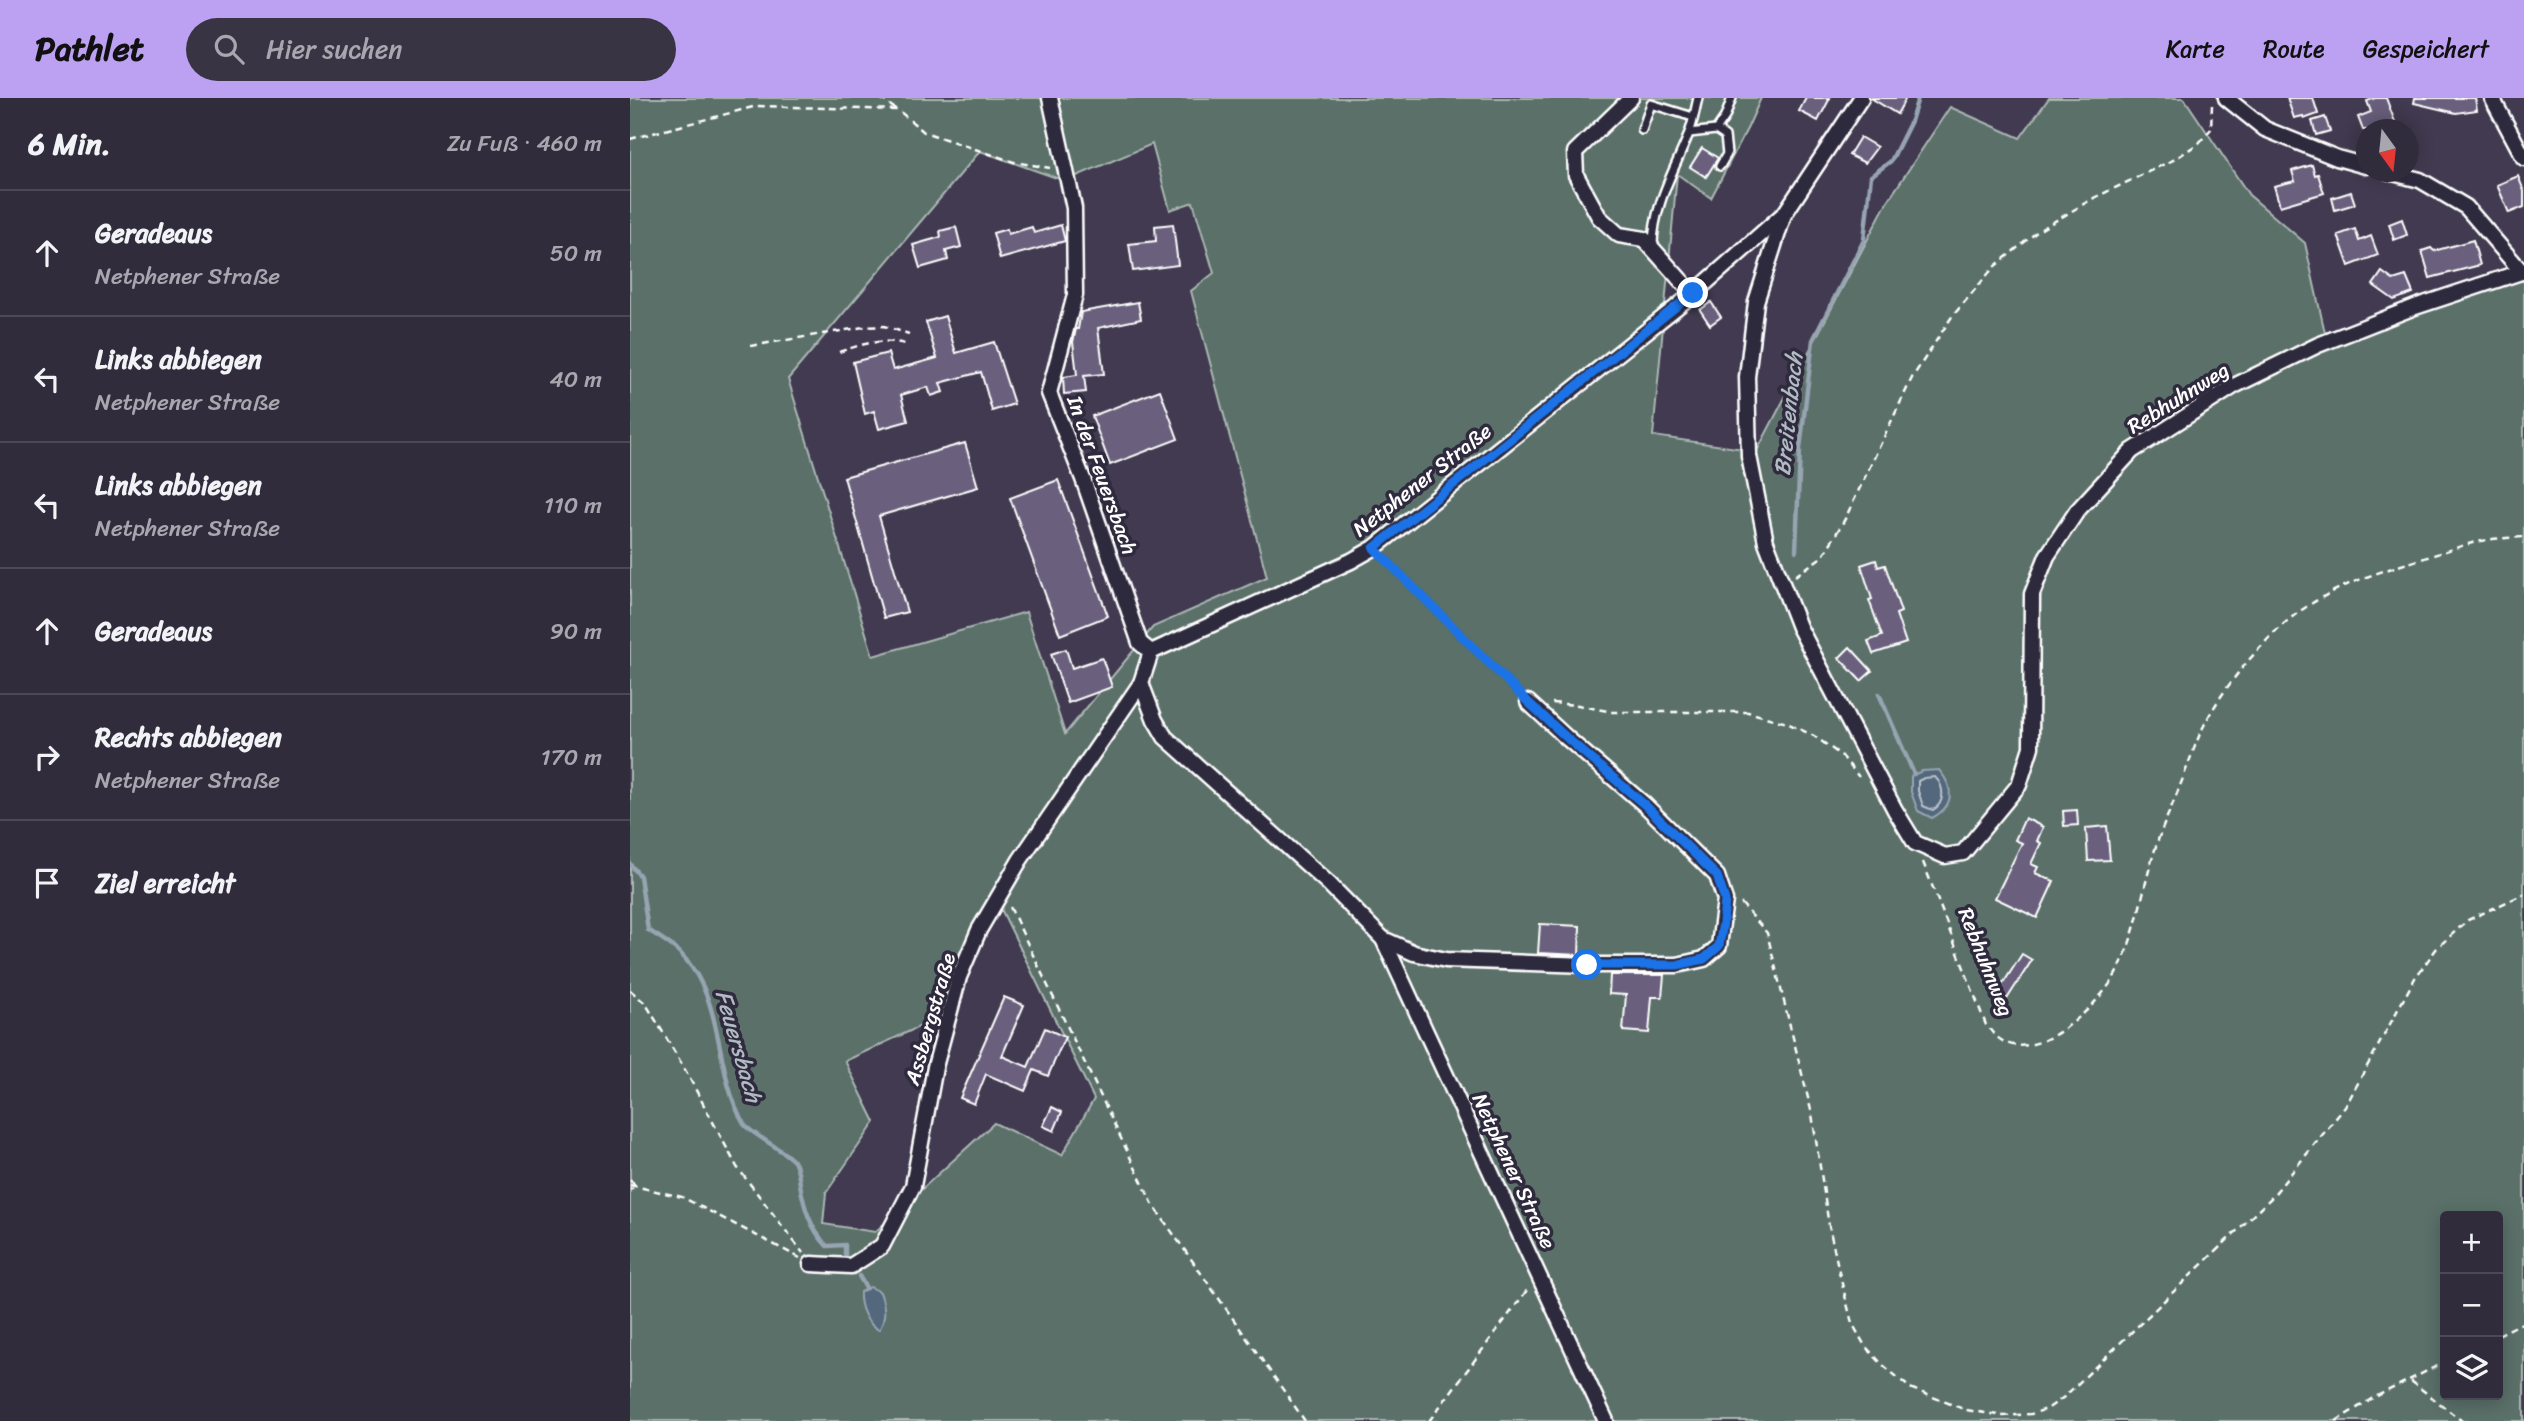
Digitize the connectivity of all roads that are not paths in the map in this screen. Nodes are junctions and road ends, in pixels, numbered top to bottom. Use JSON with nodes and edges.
{"nodes":[{"id":1,"x":1050,"y":98,"type":"edge"},
{"id":2,"x":1631,"y":98,"type":"edge"},
{"id":3,"x":1698,"y":98,"type":"edge"},
{"id":4,"x":1732,"y":98,"type":"edge"},
{"id":5,"x":1861,"y":98,"type":"edge"},
{"id":6,"x":2226,"y":98,"type":"edge"},
{"id":7,"x":2492,"y":98,"type":"edge"},
{"id":8,"x":1693,"y":117,"type":"junction"},
{"id":9,"x":1642,"y":130,"type":"dead end"},
{"id":10,"x":1716,"y":130,"type":"junction"},
{"id":11,"x":1689,"y":133,"type":"junction"},
{"id":12,"x":2524,"y":158,"type":"edge"},
{"id":13,"x":2356,"y":163,"type":"edge"},
{"id":14,"x":1720,"y":166,"type":"dead end"},
{"id":15,"x":2419,"y":180,"type":"edge"},
{"id":16,"x":1785,"y":213,"type":"junction"},
{"id":17,"x":1653,"y":246,"type":"junction"},
{"id":18,"x":2523,"y":272,"type":"edge"},
{"id":19,"x":1693,"y":293,"type":"junction"},
{"id":20,"x":1151,"y":652,"type":"junction"},
{"id":21,"x":1142,"y":683,"type":"junction"},
{"id":22,"x":1528,"y":702,"type":"road end"},
{"id":23,"x":1384,"y":939,"type":"junction"},
{"id":24,"x":811,"y":1264,"type":"road end"},
{"id":25,"x":1606,"y":1421,"type":"edge"}],
"edges":[{"from":1,"to":20,"type":"street","name":"In der Feuersbach"},
{"from":2,"to":17,"type":"street"},
{"from":3,"to":8,"type":"lane"},
{"from":4,"to":10,"type":"lane"},
{"from":5,"to":16,"type":"street","name":"Netphener Straße"},
{"from":6,"to":13,"type":"street"},
{"from":7,"to":12,"type":"street"},
{"from":8,"to":9,"type":"lane"},
{"from":8,"to":11,"type":"lane"},
{"from":10,"to":11,"type":"lane"},
{"from":10,"to":14,"type":"lane"},
{"from":11,"to":17,"type":"lane"},
{"from":15,"to":18,"type":"street"},
{"from":16,"to":18,"type":"street","name":"Rebhuhnweg"},
{"from":16,"to":19,"type":"street","name":"Netphener Straße"},
{"from":17,"to":19,"type":"street"},
{"from":19,"to":20,"type":"street","name":"Netphener Straße"},
{"from":20,"to":21,"type":"street"},
{"from":21,"to":23,"type":"street","name":"Netphener Straße"},
{"from":21,"to":24,"type":"street","name":"Assbergstraße"},
{"from":22,"to":23,"type":"street","name":"Netphener Straße"},
{"from":23,"to":25,"type":"street","name":"Netphener Straße"}]}
